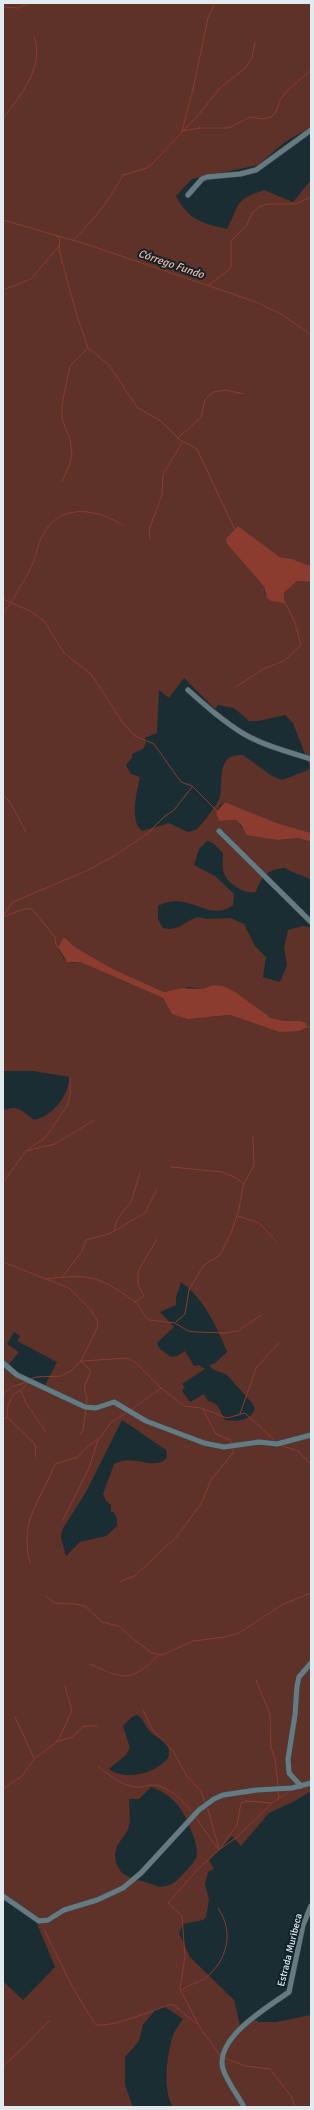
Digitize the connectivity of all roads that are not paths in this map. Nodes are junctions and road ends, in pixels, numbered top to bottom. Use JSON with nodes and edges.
{"nodes":[{"id":1,"x":311,"y":130,"type":"edge"},
{"id":2,"x":188,"y":195,"type":"dead end"},
{"id":3,"x":188,"y":690,"type":"dead end"},
{"id":4,"x":311,"y":759,"type":"edge"},
{"id":5,"x":219,"y":831,"type":"dead end"},
{"id":6,"x":311,"y":922,"type":"edge"},
{"id":7,"x":3,"y":1363,"type":"edge"},
{"id":8,"x":311,"y":1435,"type":"edge"},
{"id":9,"x":311,"y":1663,"type":"edge"},
{"id":10,"x":311,"y":1783,"type":"edge"},
{"id":11,"x":301,"y":1786,"type":"junction"},
{"id":12,"x":3,"y":1896,"type":"edge"},
{"id":13,"x":311,"y":1906,"type":"edge"},
{"id":14,"x":244,"y":2107,"type":"edge"}],
"edges":[{"from":1,"to":2,"type":"street"},
{"from":3,"to":4,"type":"street"},
{"from":5,"to":6,"type":"street"},
{"from":7,"to":8,"type":"street"},
{"from":9,"to":11,"type":"street"},
{"from":10,"to":11,"type":"street"},
{"from":11,"to":12,"type":"street"},
{"from":13,"to":14,"type":"street","name":"Estrada Muribeca"}]}
